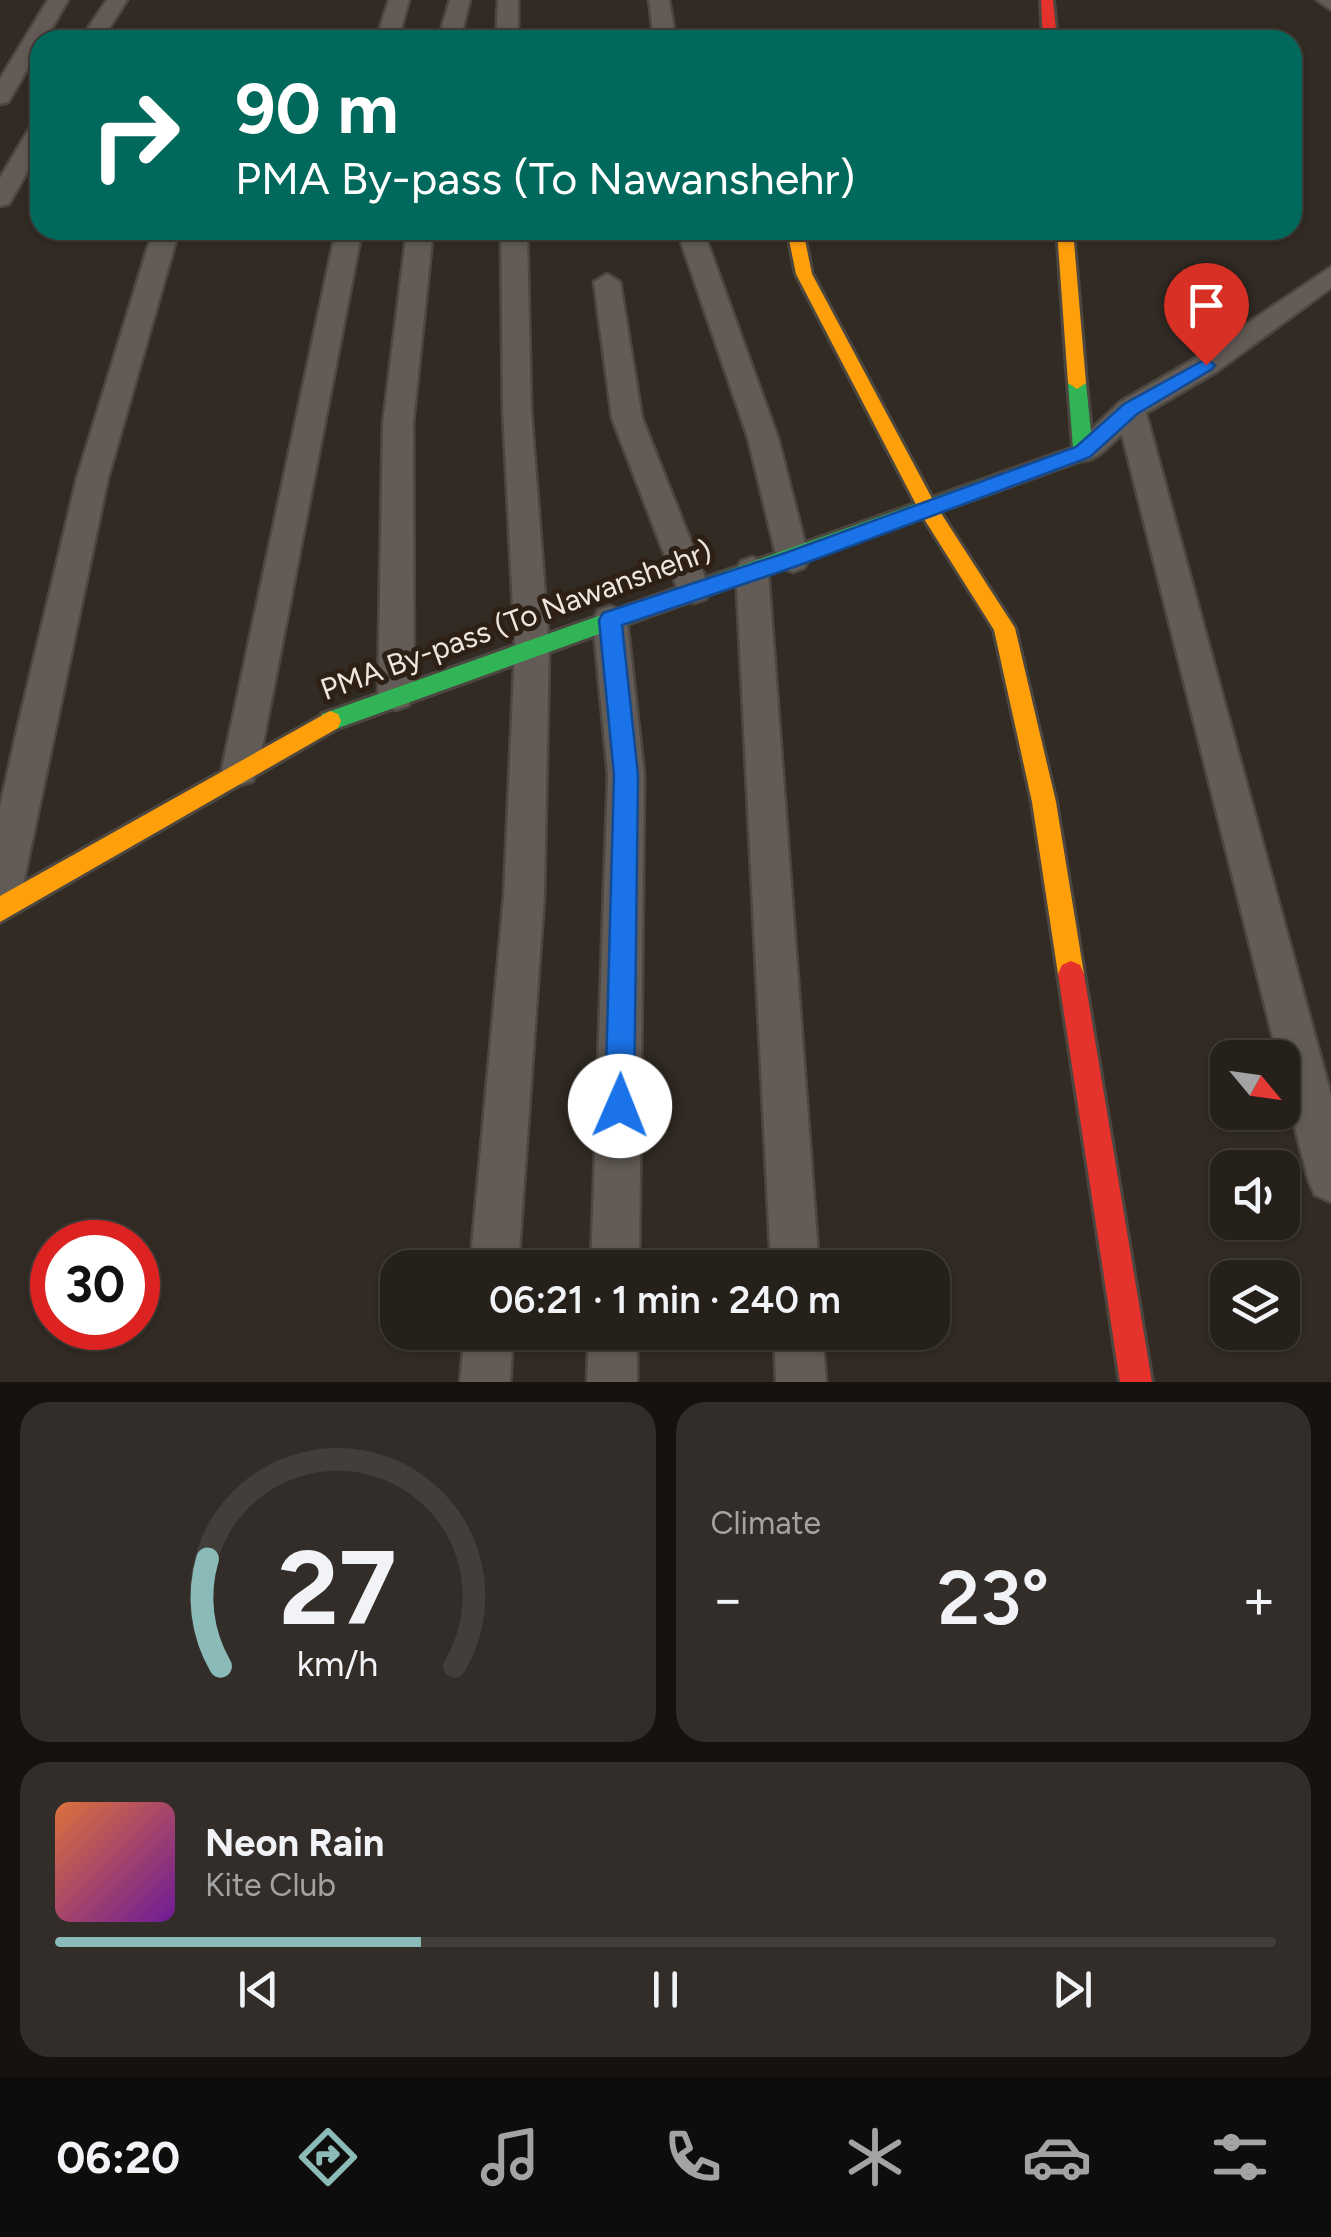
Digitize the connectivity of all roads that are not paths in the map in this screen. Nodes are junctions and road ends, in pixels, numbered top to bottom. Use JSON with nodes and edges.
{"nodes":[{"id":1,"x":58,"y":0,"type":"edge"},
{"id":2,"x":116,"y":0,"type":"edge"},
{"id":3,"x":399,"y":0,"type":"edge"},
{"id":4,"x":460,"y":0,"type":"edge"},
{"id":5,"x":508,"y":0,"type":"edge"},
{"id":6,"x":659,"y":0,"type":"edge"},
{"id":7,"x":1047,"y":0,"type":"edge"},
{"id":8,"x":40,"y":30,"type":"edge"},
{"id":9,"x":97,"y":30,"type":"edge"},
{"id":10,"x":390,"y":30,"type":"edge"},
{"id":11,"x":452,"y":30,"type":"edge"},
{"id":12,"x":506,"y":30,"type":"edge"},
{"id":13,"x":664,"y":30,"type":"edge"},
{"id":14,"x":1049,"y":30,"type":"edge"},
{"id":15,"x":30,"y":47,"type":"edge"},
{"id":16,"x":0,"y":98,"type":"edge"},
{"id":17,"x":30,"y":146,"type":"edge"},
{"id":18,"x":0,"y":199,"type":"edge"},
{"id":19,"x":163,"y":240,"type":"edge"},
{"id":20,"x":347,"y":240,"type":"edge"},
{"id":21,"x":419,"y":240,"type":"edge"},
{"id":22,"x":514,"y":240,"type":"edge"},
{"id":23,"x":694,"y":240,"type":"edge"},
{"id":24,"x":796,"y":240,"type":"edge"},
{"id":25,"x":1066,"y":240,"type":"edge"},
{"id":26,"x":1331,"y":275,"type":"edge"},
{"id":27,"x":607,"y":282,"type":"dead end"},
{"id":28,"x":1130,"y":409,"type":"junction"},
{"id":29,"x":1083,"y":452,"type":"junction"},
{"id":30,"x":928,"y":509,"type":"junction"},
{"id":31,"x":792,"y":559,"type":"junction"},
{"id":32,"x":752,"y":570,"type":"junction"},
{"id":33,"x":694,"y":590,"type":"junction"},
{"id":34,"x":610,"y":620,"type":"junction"},
{"id":35,"x":532,"y":647,"type":"junction"},
{"id":36,"x":396,"y":695,"type":"junction"},
{"id":37,"x":240,"y":769,"type":"junction"},
{"id":38,"x":0,"y":899,"type":"edge"},
{"id":39,"x":0,"y":910,"type":"edge"},
{"id":40,"x":1331,"y":1179,"type":"edge"},
{"id":41,"x":495,"y":1250,"type":"edge"},
{"id":42,"x":616,"y":1250,"type":"edge"},
{"id":43,"x":794,"y":1250,"type":"edge"},
{"id":44,"x":488,"y":1350,"type":"edge"},
{"id":45,"x":613,"y":1350,"type":"edge"},
{"id":46,"x":799,"y":1350,"type":"edge"},
{"id":47,"x":485,"y":1382,"type":"edge"},
{"id":48,"x":612,"y":1382,"type":"edge"},
{"id":49,"x":801,"y":1382,"type":"edge"},
{"id":50,"x":1136,"y":1382,"type":"edge"}],
"edges":[{"from":1,"to":8,"type":"street"},
{"from":2,"to":9,"type":"street"},
{"from":3,"to":10,"type":"street"},
{"from":4,"to":11,"type":"street"},
{"from":5,"to":12,"type":"street"},
{"from":6,"to":13,"type":"street"},
{"from":7,"to":14,"type":"main road"},
{"from":15,"to":16,"type":"street"},
{"from":17,"to":18,"type":"street"},
{"from":19,"to":38,"type":"street"},
{"from":20,"to":37,"type":"street"},
{"from":21,"to":36,"type":"street"},
{"from":22,"to":35,"type":"street"},
{"from":23,"to":31,"type":"street"},
{"from":24,"to":30,"type":"main road"},
{"from":25,"to":29,"type":"main road"},
{"from":26,"to":28,"type":"street","name":"PMA By-pass (To Nawanshehr)"},
{"from":27,"to":33,"type":"street"},
{"from":28,"to":29,"type":"street","name":"PMA By-pass (To Nawanshehr)"},
{"from":28,"to":40,"type":"street"},
{"from":29,"to":30,"type":"main road","name":"PMA By-pass (To Nawanshehr)"},
{"from":30,"to":31,"type":"main road","name":"PMA By-pass (To Nawanshehr)"},
{"from":30,"to":50,"type":"main road"},
{"from":31,"to":32,"type":"main road","name":"PMA By-pass (To Nawanshehr)"},
{"from":32,"to":33,"type":"main road","name":"PMA By-pass (To Nawanshehr)"},
{"from":32,"to":43,"type":"street"},
{"from":33,"to":34,"type":"main road","name":"PMA By-pass (To Nawanshehr)"},
{"from":34,"to":35,"type":"main road","name":"PMA By-pass (To Nawanshehr)"},
{"from":34,"to":42,"type":"street"},
{"from":35,"to":36,"type":"main road","name":"PMA By-pass (To Nawanshehr)"},
{"from":35,"to":41,"type":"street"},
{"from":36,"to":37,"type":"main road","name":"PMA By-pass (To Nawanshehr)"},
{"from":37,"to":39,"type":"main road","name":"PMA By-pass (To Nawanshehr)"},
{"from":44,"to":47,"type":"street"},
{"from":45,"to":48,"type":"street"},
{"from":46,"to":49,"type":"street"}]}
